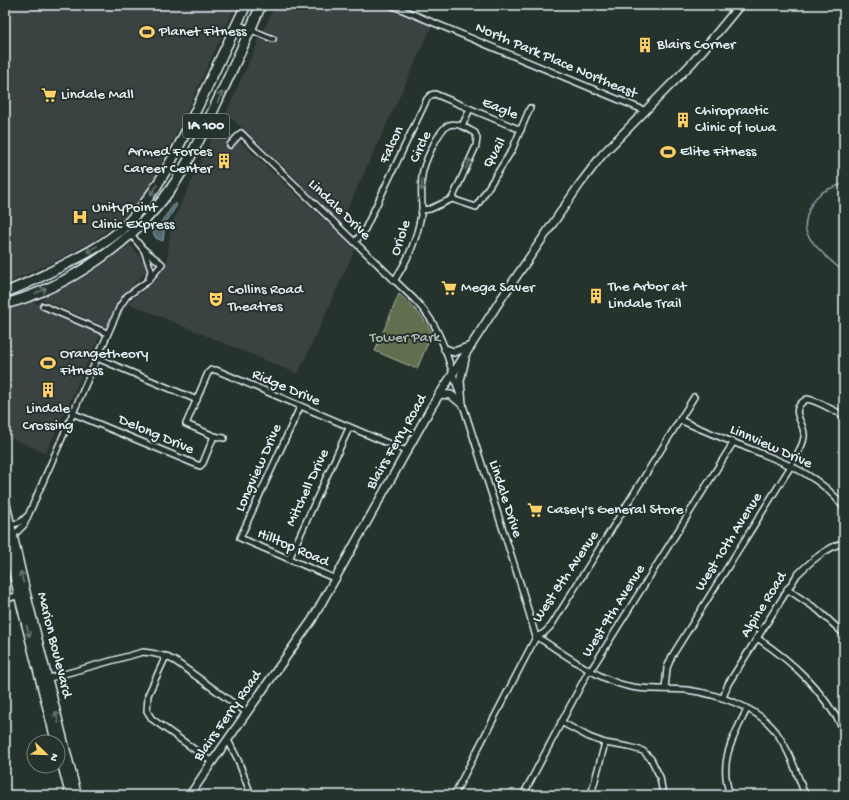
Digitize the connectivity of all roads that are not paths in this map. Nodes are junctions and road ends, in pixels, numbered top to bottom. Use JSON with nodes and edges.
{"nodes":[{"id":1,"x":246,"y":5,"type":"edge"},
{"id":2,"x":262,"y":5,"type":"edge"},
{"id":3,"x":391,"y":5,"type":"edge"},
{"id":4,"x":725,"y":5,"type":"edge"},
{"id":5,"x":738,"y":7,"type":"edge"},
{"id":6,"x":237,"y":24,"type":"junction"},
{"id":7,"x":251,"y":30,"type":"junction"},
{"id":8,"x":273,"y":39,"type":"dead end"},
{"id":9,"x":530,"y":108,"type":"dead end"},
{"id":10,"x":470,"y":109,"type":"junction"},
{"id":11,"x":645,"y":112,"type":"junction"},
{"id":12,"x":462,"y":126,"type":"junction"},
{"id":13,"x":521,"y":130,"type":"junction"},
{"id":14,"x":230,"y":145,"type":"dead end"},
{"id":15,"x":452,"y":199,"type":"junction"},
{"id":16,"x":422,"y":210,"type":"junction"},
{"id":17,"x":130,"y":233,"type":"junction"},
{"id":18,"x":354,"y":242,"type":"junction"},
{"id":19,"x":143,"y":249,"type":"junction"},
{"id":20,"x":149,"y":279,"type":"junction"},
{"id":21,"x":394,"y":281,"type":"junction"},
{"id":22,"x":5,"y":292,"type":"edge"},
{"id":23,"x":5,"y":304,"type":"edge"},
{"id":24,"x":43,"y":306,"type":"dead end"},
{"id":25,"x":107,"y":333,"type":"junction"},
{"id":26,"x":445,"y":349,"type":"junction"},
{"id":27,"x":469,"y":349,"type":"junction"},
{"id":28,"x":97,"y":358,"type":"junction"},
{"id":29,"x":452,"y":374,"type":"junction"},
{"id":30,"x":440,"y":394,"type":"junction"},
{"id":31,"x":694,"y":397,"type":"dead end"},
{"id":32,"x":197,"y":400,"type":"junction"},
{"id":33,"x":462,"y":404,"type":"junction"},
{"id":34,"x":300,"y":407,"type":"junction"},
{"id":35,"x":72,"y":413,"type":"junction"},
{"id":36,"x":844,"y":415,"type":"edge"},
{"id":37,"x":680,"y":420,"type":"junction"},
{"id":38,"x":349,"y":428,"type":"junction"},
{"id":39,"x":214,"y":436,"type":"junction"},
{"id":40,"x":224,"y":438,"type":"dead end"},
{"id":41,"x":733,"y":443,"type":"junction"},
{"id":42,"x":406,"y":451,"type":"junction"},
{"id":43,"x":790,"y":466,"type":"junction"},
{"id":44,"x":5,"y":502,"type":"edge"},
{"id":45,"x":844,"y":508,"type":"edge"},
{"id":46,"x":29,"y":513,"type":"junction"},
{"id":47,"x":10,"y":524,"type":"junction"},
{"id":48,"x":8,"y":537,"type":"edge"},
{"id":49,"x":240,"y":538,"type":"joint"},
{"id":50,"x":844,"y":542,"type":"edge"},
{"id":51,"x":289,"y":559,"type":"junction"},
{"id":52,"x":336,"y":579,"type":"junction"},
{"id":53,"x":787,"y":589,"type":"junction"},
{"id":54,"x":22,"y":595,"type":"junction"},
{"id":55,"x":5,"y":599,"type":"edge"},
{"id":56,"x":844,"y":634,"type":"edge"},
{"id":57,"x":536,"y":637,"type":"junction"},
{"id":58,"x":757,"y":638,"type":"junction"},
{"id":59,"x":166,"y":656,"type":"junction"},
{"id":60,"x":591,"y":670,"type":"junction"},
{"id":61,"x":44,"y":679,"type":"junction"},
{"id":62,"x":665,"y":690,"type":"junction"},
{"id":63,"x":722,"y":698,"type":"junction"},
{"id":64,"x":747,"y":709,"type":"junction"},
{"id":65,"x":247,"y":713,"type":"junction"},
{"id":66,"x":561,"y":722,"type":"junction"},
{"id":67,"x":844,"y":730,"type":"edge"},
{"id":68,"x":54,"y":734,"type":"edge"},
{"id":69,"x":228,"y":740,"type":"junction"},
{"id":70,"x":605,"y":743,"type":"junction"},
{"id":71,"x":212,"y":762,"type":"junction"},
{"id":72,"x":65,"y":774,"type":"edge"},
{"id":73,"x":70,"y":795,"type":"edge"},
{"id":74,"x":78,"y":795,"type":"edge"},
{"id":75,"x":190,"y":795,"type":"edge"},
{"id":76,"x":251,"y":795,"type":"edge"},
{"id":77,"x":454,"y":795,"type":"edge"},
{"id":78,"x":523,"y":795,"type":"edge"},
{"id":79,"x":590,"y":795,"type":"edge"},
{"id":80,"x":663,"y":795,"type":"edge"},
{"id":81,"x":730,"y":795,"type":"edge"},
{"id":82,"x":805,"y":795,"type":"edge"}],
"edges":[{"from":1,"to":6,"type":"highway","number":"IA 100"},
{"from":2,"to":7,"type":"highway","number":"IA 100"},
{"from":3,"to":11,"type":"street","name":"North Park Place Northeast"},
{"from":4,"to":5,"type":"street"},
{"from":5,"to":11,"type":"main road","name":"Blairs Ferry Road"},
{"from":6,"to":7,"type":"street"},
{"from":6,"to":22,"type":"highway","number":"IA 100","one_way":true},
{"from":7,"to":8,"type":"street"},
{"from":17,"to":7,"type":"highway","number":"IA 100","one_way":true},
{"from":9,"to":13,"type":"street","name":"Quail"},
{"from":10,"to":12,"type":"street"},
{"from":10,"to":13,"type":"street","name":"Eagle"},
{"from":10,"to":18,"type":"street","name":"Falcon"},
{"from":11,"to":27,"type":"main road","name":"Blairs Ferry Road"},
{"from":15,"to":12,"type":"street","one_way":true},
{"from":12,"to":16,"type":"street","name":"Circle","one_way":true},
{"from":13,"to":15,"type":"street","name":"Quail"},
{"from":14,"to":18,"type":"street","name":"Lindale Drive"},
{"from":15,"to":16,"type":"street","name":"Oriole"},
{"from":16,"to":21,"type":"street","name":"Oriole"},
{"from":17,"to":19,"type":"street"},
{"from":23,"to":17,"type":"highway","number":"IA 100","one_way":true},
{"from":18,"to":21,"type":"street","name":"Lindale Drive"},
{"from":19,"to":20,"type":"street"},
{"from":19,"to":20,"type":"street"},
{"from":20,"to":25,"type":"street"},
{"from":21,"to":26,"type":"street","name":"Lindale Drive"},
{"from":24,"to":25,"type":"street"},
{"from":25,"to":28,"type":"street"},
{"from":26,"to":27,"type":"main road"},
{"from":26,"to":29,"type":"street","name":"Lindale Drive"},
{"from":27,"to":29,"type":"main road","name":"Blairs Ferry Road"},
{"from":27,"to":33,"type":"main road"},
{"from":28,"to":32,"type":"street"},
{"from":28,"to":35,"type":"street"},
{"from":29,"to":30,"type":"main road","name":"Blairs Ferry Road"},
{"from":29,"to":33,"type":"street","name":"Lindale Drive"},
{"from":30,"to":33,"type":"main road"},
{"from":30,"to":42,"type":"main road","name":"Blairs Ferry Road"},
{"from":31,"to":37,"type":"street","name":"West 8th Avenue"},
{"from":32,"to":34,"type":"street","name":"Ridge Drive"},
{"from":32,"to":39,"type":"street","name":"Ridge Drive"},
{"from":33,"to":57,"type":"street","name":"Lindale Drive"},
{"from":34,"to":38,"type":"street","name":"Ridge Drive"},
{"from":34,"to":49,"type":"street","name":"Longview Drive"},
{"from":35,"to":39,"type":"street","name":"Delong Drive"},
{"from":35,"to":46,"type":"street"},
{"from":36,"to":43,"type":"street","name":"West 10th Avenue"},
{"from":37,"to":41,"type":"street","name":"Linnview Drive"},
{"from":37,"to":57,"type":"street","name":"West 8th Avenue"},
{"from":38,"to":42,"type":"street","name":"Ridge Drive"},
{"from":38,"to":51,"type":"street","name":"Mitchell Drive"},
{"from":39,"to":40,"type":"street"},
{"from":41,"to":43,"type":"street","name":"Linnview Drive"},
{"from":41,"to":60,"type":"street","name":"West 9th Avenue"},
{"from":42,"to":52,"type":"main road","name":"Blairs Ferry Road"},
{"from":43,"to":45,"type":"street","name":"Linnview Drive"},
{"from":43,"to":62,"type":"street","name":"West 10th Avenue"},
{"from":44,"to":47,"type":"main road","name":"Marion Boulevard"},
{"from":46,"to":47,"type":"street"},
{"from":46,"to":48,"type":"street"},
{"from":47,"to":48,"type":"main road","name":"Marion Boulevard"},
{"from":48,"to":54,"type":"main road","name":"Marion Boulevard"},
{"from":49,"to":51,"type":"street","name":"Hilltop Road"},
{"from":50,"to":53,"type":"street","name":"Alpine Road"},
{"from":51,"to":52,"type":"street","name":"Hilltop Road"},
{"from":52,"to":65,"type":"main road","name":"Blairs Ferry Road"},
{"from":53,"to":56,"type":"street"},
{"from":53,"to":58,"type":"street","name":"Alpine Road"},
{"from":54,"to":55,"type":"street"},
{"from":54,"to":61,"type":"main road","name":"Marion Boulevard"},
{"from":57,"to":60,"type":"street"},
{"from":57,"to":77,"type":"street","name":"West 8th Avenue"},
{"from":58,"to":63,"type":"street","name":"Alpine Road"},
{"from":58,"to":67,"type":"street"},
{"from":59,"to":61,"type":"street"},
{"from":59,"to":65,"type":"street"},
{"from":59,"to":71,"type":"street"},
{"from":60,"to":62,"type":"street"},
{"from":60,"to":66,"type":"street","name":"West 9th Avenue"},
{"from":61,"to":68,"type":"main road","name":"Marion Boulevard"},
{"from":74,"to":61,"type":"main road","name":"Marion Boulevard","one_way":true},
{"from":62,"to":63,"type":"street"},
{"from":63,"to":64,"type":"street"},
{"from":64,"to":81,"type":"street"},
{"from":64,"to":82,"type":"street"},
{"from":65,"to":69,"type":"main road","name":"Blairs Ferry Road"},
{"from":66,"to":70,"type":"street"},
{"from":66,"to":78,"type":"street","name":"West 9th Avenue"},
{"from":69,"to":71,"type":"main road","name":"Blairs Ferry Road"},
{"from":69,"to":76,"type":"street"},
{"from":70,"to":79,"type":"street"},
{"from":70,"to":80,"type":"street"},
{"from":71,"to":75,"type":"main road","name":"Blairs Ferry Road"},
{"from":72,"to":73,"type":"main road"}]}
